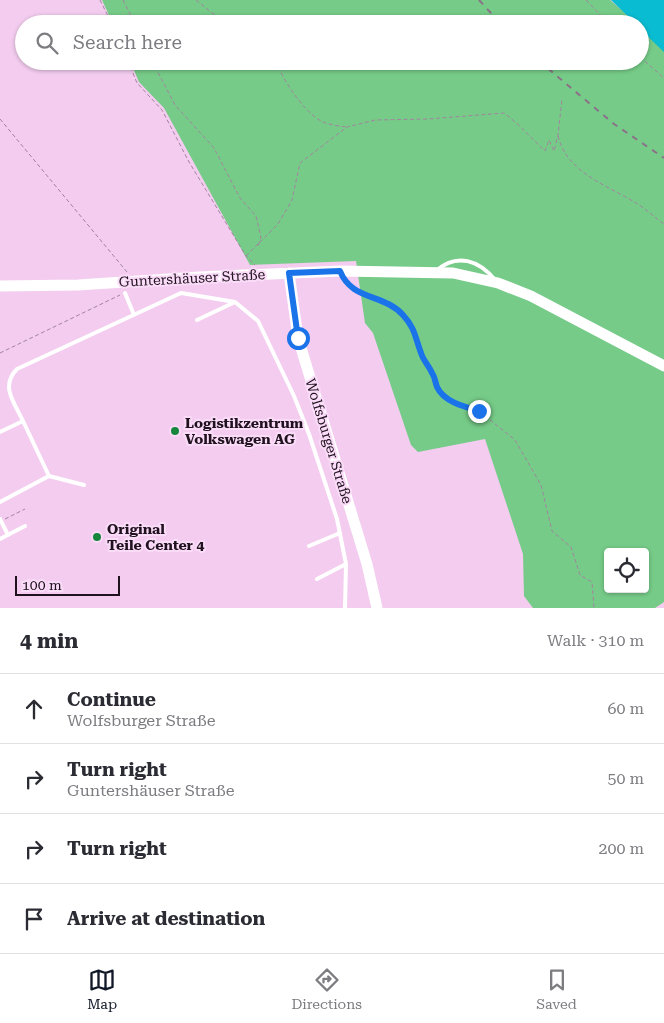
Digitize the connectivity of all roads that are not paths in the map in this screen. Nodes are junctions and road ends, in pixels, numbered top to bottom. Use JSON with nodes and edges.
{"nodes":[{"id":1,"x":289,"y":273,"type":"junction"},
{"id":2,"x":0,"y":286,"type":"edge"},
{"id":3,"x":127,"y":288,"type":"junction"},
{"id":4,"x":235,"y":302,"type":"junction"},
{"id":5,"x":134,"y":315,"type":"junction"},
{"id":6,"x":197,"y":320,"type":"dead end"},
{"id":7,"x":664,"y":366,"type":"edge"},
{"id":8,"x":23,"y":421,"type":"junction"},
{"id":9,"x":0,"y":432,"type":"edge"},
{"id":10,"x":49,"y":476,"type":"junction"},
{"id":11,"x":84,"y":485,"type":"dead end"},
{"id":12,"x":0,"y":502,"type":"edge"},
{"id":13,"x":0,"y":520,"type":"edge"},
{"id":14,"x":25,"y":526,"type":"dead end"},
{"id":15,"x":340,"y":533,"type":"junction"},
{"id":16,"x":8,"y":535,"type":"junction"},
{"id":17,"x":0,"y":539,"type":"edge"},
{"id":18,"x":309,"y":546,"type":"dead end"},
{"id":19,"x":346,"y":564,"type":"junction"},
{"id":20,"x":317,"y":579,"type":"dead end"},
{"id":21,"x":345,"y":608,"type":"edge"},
{"id":22,"x":377,"y":608,"type":"edge"}],
"edges":[{"from":1,"to":3,"type":"street","name":"Guntershäuser Straße"},
{"from":1,"to":7,"type":"street","name":"Guntershäuser Straße"},
{"from":1,"to":22,"type":"street","name":"Wolfsburger Straße"},
{"from":2,"to":3,"type":"street","name":"Guntershäuser Straße"},
{"from":3,"to":5,"type":"lane"},
{"from":4,"to":5,"type":"lane"},
{"from":4,"to":6,"type":"lane"},
{"from":4,"to":15,"type":"lane"},
{"from":5,"to":8,"type":"lane"},
{"from":8,"to":9,"type":"lane"},
{"from":8,"to":10,"type":"lane"},
{"from":10,"to":11,"type":"lane"},
{"from":10,"to":12,"type":"lane"},
{"from":13,"to":16,"type":"lane"},
{"from":14,"to":16,"type":"lane"},
{"from":15,"to":18,"type":"lane"},
{"from":15,"to":19,"type":"lane"},
{"from":16,"to":17,"type":"lane"},
{"from":19,"to":20,"type":"lane"},
{"from":19,"to":21,"type":"lane"}]}
